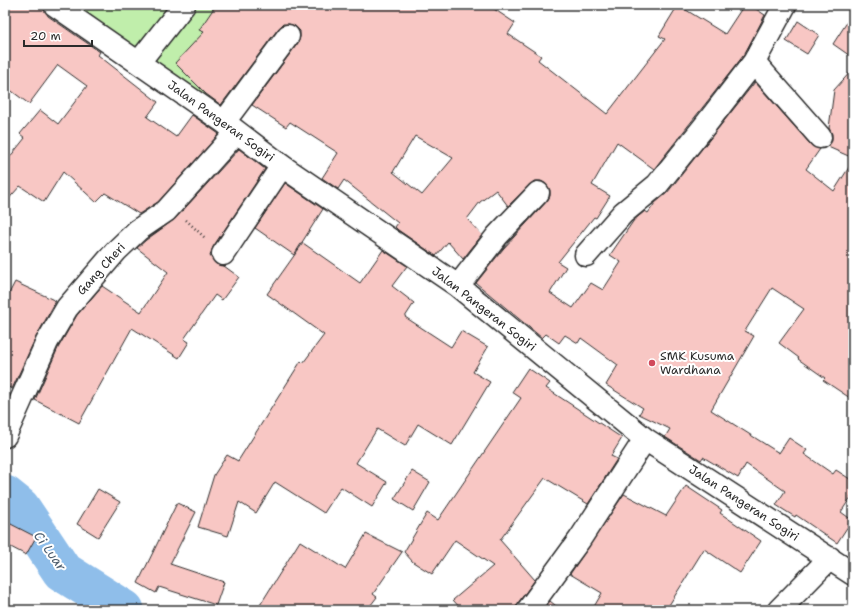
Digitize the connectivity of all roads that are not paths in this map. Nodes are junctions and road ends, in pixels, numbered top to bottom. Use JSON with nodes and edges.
{"nodes":[{"id":1,"x":55,"y":5,"type":"edge"},
{"id":2,"x":184,"y":5,"type":"edge"},
{"id":3,"x":785,"y":5,"type":"edge"},
{"id":4,"x":288,"y":36,"type":"dead end"},
{"id":5,"x":138,"y":62,"type":"junction"},
{"id":6,"x":754,"y":62,"type":"junction"},
{"id":7,"x":231,"y":127,"type":"junction"},
{"id":8,"x":820,"y":137,"type":"dead end"},
{"id":9,"x":282,"y":166,"type":"junction"},
{"id":10,"x":538,"y":193,"type":"dead end"},
{"id":11,"x":223,"y":254,"type":"road end"},
{"id":12,"x":586,"y":255,"type":"dead end"},
{"id":13,"x":458,"y":286,"type":"junction"},
{"id":14,"x":5,"y":436,"type":"edge"},
{"id":15,"x":645,"y":439,"type":"junction"},
{"id":16,"x":830,"y":558,"type":"junction"},
{"id":17,"x":853,"y":574,"type":"edge"},
{"id":18,"x":528,"y":610,"type":"edge"},
{"id":19,"x":779,"y":610,"type":"edge"}],
"edges":[{"from":1,"to":5,"type":"street","name":"Jalan Pangeran Sogiri"},
{"from":2,"to":5,"type":"street"},
{"from":3,"to":6,"type":"street"},
{"from":4,"to":7,"type":"street","name":"Gang Cheri"},
{"from":5,"to":7,"type":"street","name":"Jalan Pangeran Sogiri"},
{"from":6,"to":8,"type":"street"},
{"from":6,"to":12,"type":"street"},
{"from":7,"to":9,"type":"street","name":"Jalan Pangeran Sogiri"},
{"from":7,"to":14,"type":"street","name":"Gang Cheri"},
{"from":9,"to":11,"type":"street"},
{"from":9,"to":13,"type":"street","name":"Jalan Pangeran Sogiri"},
{"from":10,"to":13,"type":"street"},
{"from":13,"to":15,"type":"street","name":"Jalan Pangeran Sogiri"},
{"from":15,"to":16,"type":"street","name":"Jalan Pangeran Sogiri"},
{"from":15,"to":18,"type":"street"},
{"from":16,"to":17,"type":"street","name":"Jalan Pangeran Sogiri"},
{"from":16,"to":19,"type":"street"}]}
